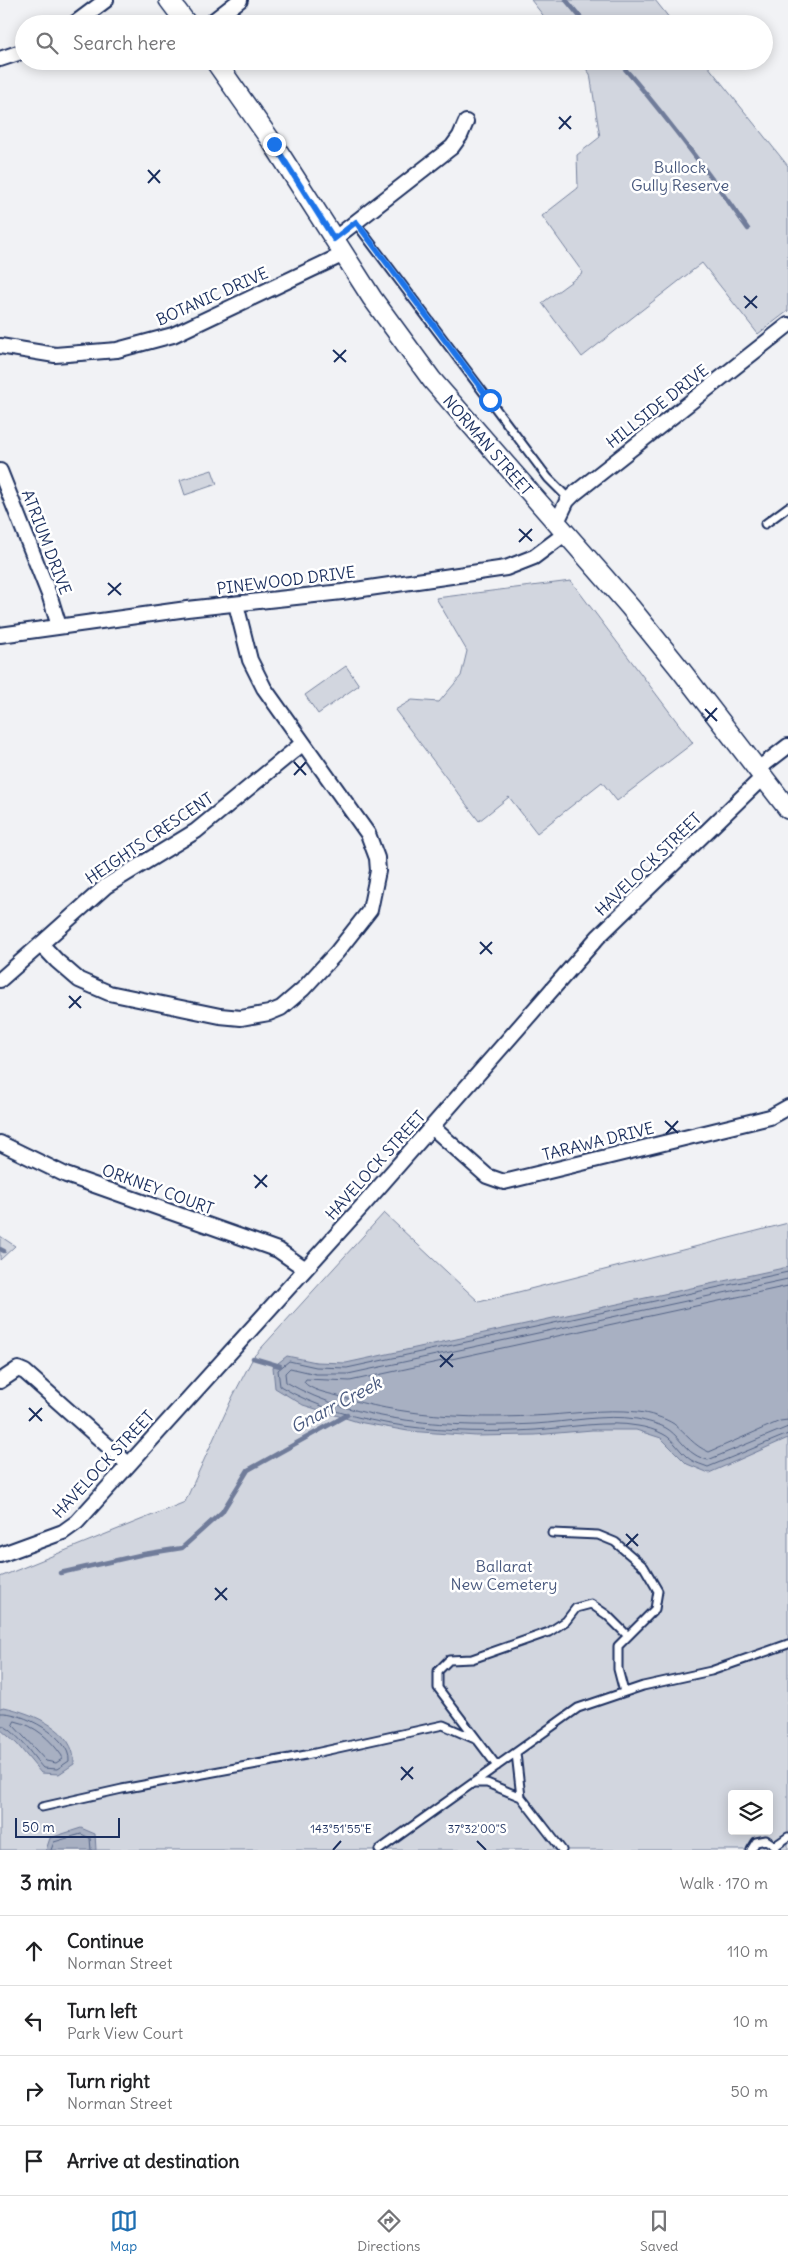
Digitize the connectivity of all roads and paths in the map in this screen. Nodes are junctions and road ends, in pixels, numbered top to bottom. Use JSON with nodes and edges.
{"nodes":[{"id":1,"x":106,"y":0,"type":"edge"},
{"id":2,"x":169,"y":0,"type":"edge"},
{"id":3,"x":240,"y":0,"type":"edge"},
{"id":4,"x":86,"y":15,"type":"edge"},
{"id":5,"x":180,"y":15,"type":"edge"},
{"id":6,"x":221,"y":15,"type":"edge"},
{"id":7,"x":15,"y":54,"type":"edge"},
{"id":8,"x":0,"y":59,"type":"edge"},
{"id":9,"x":221,"y":70,"type":"edge"},
{"id":10,"x":466,"y":122,"type":"dead end"},
{"id":11,"x":356,"y":222,"type":"junction"},
{"id":12,"x":339,"y":246,"type":"junction"},
{"id":13,"x":788,"y":324,"type":"edge"},
{"id":14,"x":0,"y":346,"type":"edge"},
{"id":15,"x":0,"y":471,"type":"edge"},
{"id":16,"x":569,"y":499,"type":"junction"},
{"id":17,"x":788,"y":508,"type":"edge"},
{"id":18,"x":766,"y":524,"type":"dead end"},
{"id":19,"x":561,"y":528,"type":"junction"},
{"id":20,"x":236,"y":604,"type":"junction"},
{"id":21,"x":59,"y":626,"type":"junction"},
{"id":22,"x":0,"y":635,"type":"edge"},
{"id":23,"x":302,"y":744,"type":"junction"},
{"id":24,"x":788,"y":746,"type":"edge"},
{"id":25,"x":761,"y":773,"type":"junction"},
{"id":26,"x":788,"y":809,"type":"edge"},
{"id":27,"x":41,"y":944,"type":"junction"},
{"id":28,"x":0,"y":980,"type":"edge"},
{"id":29,"x":788,"y":1107,"type":"edge"},
{"id":30,"x":432,"y":1127,"type":"junction"},
{"id":31,"x":0,"y":1143,"type":"edge"},
{"id":32,"x":304,"y":1268,"type":"junction"},
{"id":33,"x":0,"y":1381,"type":"edge"},
{"id":34,"x":128,"y":1464,"type":"junction"},
{"id":35,"x":552,"y":1533,"type":"dead end"},
{"id":36,"x":0,"y":1555,"type":"edge"},
{"id":37,"x":627,"y":1635,"type":"junction"},
{"id":38,"x":788,"y":1644,"type":"edge"},
{"id":39,"x":624,"y":1692,"type":"junction"},
{"id":40,"x":475,"y":1738,"type":"junction"},
{"id":41,"x":516,"y":1753,"type":"junction"},
{"id":42,"x":497,"y":1766,"type":"junction"},
{"id":43,"x":473,"y":1784,"type":"junction"},
{"id":44,"x":521,"y":1797,"type":"junction"},
{"id":45,"x":42,"y":1807,"type":"dead end"},
{"id":46,"x":788,"y":1837,"type":"edge"},
{"id":47,"x":775,"y":1848,"type":"edge"},
{"id":48,"x":380,"y":1850,"type":"edge"},
{"id":49,"x":562,"y":1850,"type":"edge"},
{"id":50,"x":751,"y":1850,"type":"edge"}],
"edges":[{"from":1,"to":4,"type":"street"},
{"from":2,"to":5,"type":"street"},
{"from":3,"to":6,"type":"street"},
{"from":7,"to":8,"type":"street"},
{"from":9,"to":12,"type":"street","name":"NORMAN STREET"},
{"from":10,"to":11,"type":"street","name":"BOTANIC DRIVE"},
{"from":11,"to":12,"type":"street","name":"BOTANIC DRIVE"},
{"from":11,"to":16,"type":"lane","name":"NORMAN STREET"},
{"from":12,"to":14,"type":"street","name":"BOTANIC DRIVE"},
{"from":12,"to":19,"type":"street","name":"NORMAN STREET"},
{"from":13,"to":16,"type":"street","name":"HILLSIDE DRIVE"},
{"from":15,"to":21,"type":"street","name":"ATRIUM DRIVE"},
{"from":16,"to":19,"type":"street","name":"HILLSIDE DRIVE"},
{"from":17,"to":18,"type":"lane"},
{"from":19,"to":20,"type":"street","name":"PINEWOOD DRIVE"},
{"from":19,"to":25,"type":"street","name":"NORMAN STREET"},
{"from":20,"to":21,"type":"street","name":"PINEWOOD DRIVE"},
{"from":20,"to":23,"type":"street"},
{"from":21,"to":22,"type":"street","name":"PINEWOOD DRIVE"},
{"from":23,"to":27,"type":"street","name":"HEIGHTS CRESCENT"},
{"from":23,"to":27,"type":"street"},
{"from":24,"to":25,"type":"street","name":"HAVELOCK STREET"},
{"from":25,"to":26,"type":"street","name":"NORMAN STREET"},
{"from":25,"to":30,"type":"street","name":"HAVELOCK STREET"},
{"from":27,"to":28,"type":"street","name":"HEIGHTS CRESCENT"},
{"from":29,"to":30,"type":"street","name":"TARAWA DRIVE"},
{"from":30,"to":32,"type":"street","name":"HAVELOCK STREET"},
{"from":31,"to":32,"type":"street","name":"ORKNEY COURT"},
{"from":32,"to":34,"type":"street","name":"HAVELOCK STREET"},
{"from":33,"to":34,"type":"street"},
{"from":34,"to":36,"type":"street","name":"HAVELOCK STREET"},
{"from":35,"to":37,"type":"lane"},
{"from":37,"to":39,"type":"lane"},
{"from":37,"to":40,"type":"lane"},
{"from":38,"to":39,"type":"lane"},
{"from":39,"to":41,"type":"lane"},
{"from":40,"to":42,"type":"lane"},
{"from":40,"to":45,"type":"lane"},
{"from":41,"to":42,"type":"lane"},
{"from":41,"to":44,"type":"lane"},
{"from":42,"to":43,"type":"lane"},
{"from":43,"to":44,"type":"lane"},
{"from":43,"to":48,"type":"lane"},
{"from":44,"to":49,"type":"lane"},
{"from":46,"to":47,"type":"lane"},
{"from":47,"to":50,"type":"lane"}]}
